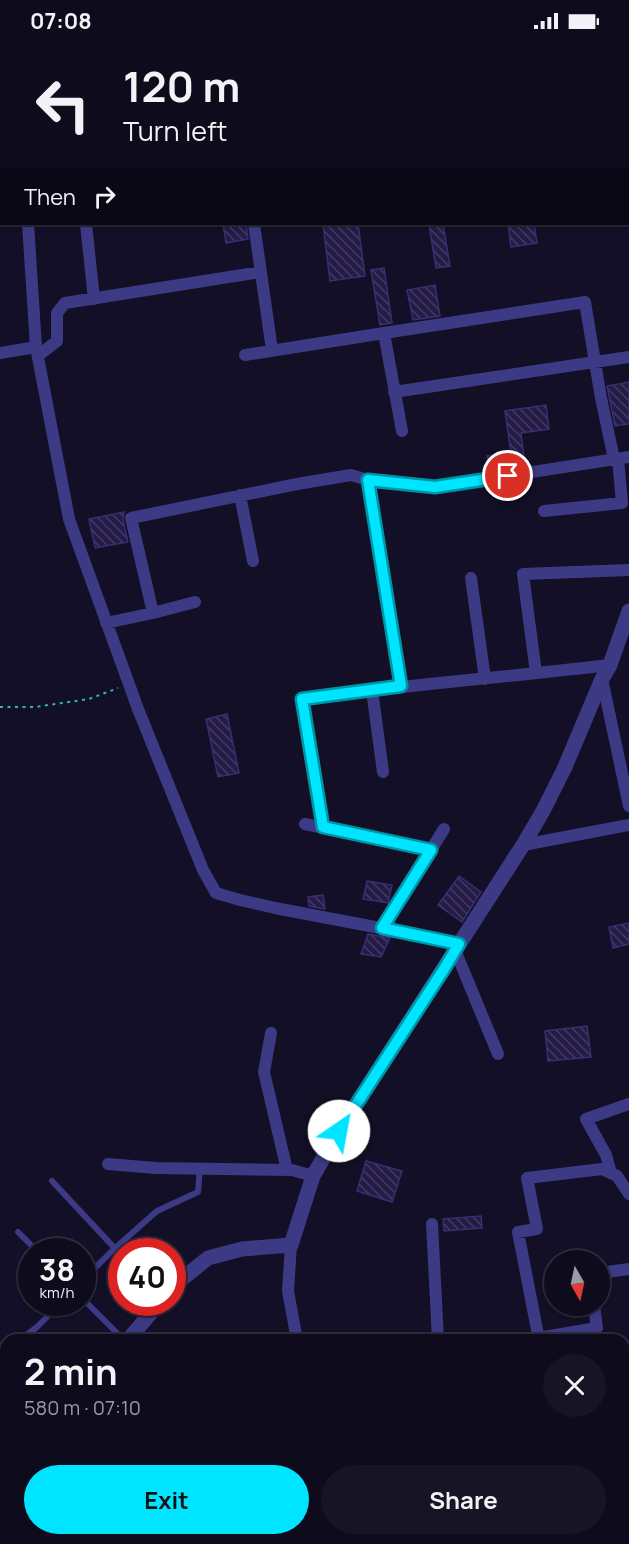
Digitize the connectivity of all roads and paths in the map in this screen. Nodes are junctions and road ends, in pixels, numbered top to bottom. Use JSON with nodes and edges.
{"nodes":[{"id":1,"x":28,"y":225,"type":"edge"},
{"id":2,"x":86,"y":225,"type":"edge"},
{"id":3,"x":254,"y":225,"type":"edge"},
{"id":4,"x":261,"y":272,"type":"junction"},
{"id":5,"x":94,"y":298,"type":"junction"},
{"id":6,"x":384,"y":333,"type":"junction"},
{"id":7,"x":272,"y":350,"type":"junction"},
{"id":8,"x":38,"y":351,"type":"junction"},
{"id":9,"x":0,"y":353,"type":"edge"},
{"id":10,"x":245,"y":354,"type":"dead end"},
{"id":11,"x":629,"y":357,"type":"edge"},
{"id":12,"x":595,"y":362,"type":"junction"},
{"id":13,"x":394,"y":392,"type":"junction"},
{"id":14,"x":402,"y":431,"type":"dead end"},
{"id":15,"x":620,"y":458,"type":"edge"},
{"id":16,"x":368,"y":480,"type":"junction"},
{"id":17,"x":240,"y":495,"type":"junction"},
{"id":18,"x":544,"y":511,"type":"dead end"},
{"id":19,"x":253,"y":561,"type":"dead end"},
{"id":20,"x":629,"y":570,"type":"edge"},
{"id":21,"x":471,"y":578,"type":"dead end"},
{"id":22,"x":195,"y":602,"type":"dead end"},
{"id":23,"x":629,"y":611,"type":"edge"},
{"id":24,"x":153,"y":613,"type":"junction"},
{"id":25,"x":106,"y":622,"type":"junction"},
{"id":26,"x":610,"y":665,"type":"junction"},
{"id":27,"x":536,"y":673,"type":"junction"},
{"id":28,"x":485,"y":679,"type":"junction"},
{"id":29,"x":602,"y":679,"type":"junction"},
{"id":30,"x":129,"y":684,"type":"junction"},
{"id":31,"x":401,"y":686,"type":"junction"},
{"id":32,"x":372,"y":690,"type":"junction"},
{"id":33,"x":0,"y":707,"type":"edge"},
{"id":34,"x":383,"y":772,"type":"dead end"},
{"id":35,"x":629,"y":806,"type":"edge"},
{"id":36,"x":306,"y":824,"type":"dead end"},
{"id":37,"x":629,"y":825,"type":"edge"},
{"id":38,"x":323,"y":827,"type":"junction"},
{"id":39,"x":444,"y":829,"type":"dead end"},
{"id":40,"x":523,"y":845,"type":"junction"},
{"id":41,"x":431,"y":850,"type":"junction"},
{"id":42,"x":382,"y":928,"type":"junction"},
{"id":43,"x":457,"y":947,"type":"junction"},
{"id":44,"x":271,"y":1033,"type":"dead end"},
{"id":45,"x":498,"y":1054,"type":"dead end"},
{"id":46,"x":629,"y":1104,"type":"edge"},
{"id":47,"x":108,"y":1164,"type":"dead end"},
{"id":48,"x":200,"y":1168,"type":"junction"},
{"id":49,"x":286,"y":1170,"type":"junction"},
{"id":50,"x":611,"y":1173,"type":"junction"},
{"id":51,"x":313,"y":1176,"type":"junction"},
{"id":52,"x":52,"y":1181,"type":"dead end"},
{"id":53,"x":629,"y":1194,"type":"edge"},
{"id":54,"x":432,"y":1224,"type":"dead end"},
{"id":55,"x":18,"y":1232,"type":"dead end"},
{"id":56,"x":24,"y":1238,"type":"edge"},
{"id":57,"x":126,"y":1238,"type":"edge"},
{"id":58,"x":108,"y":1242,"type":"edge"},
{"id":59,"x":291,"y":1245,"type":"junction"},
{"id":60,"x":108,"y":1254,"type":"edge"},
{"id":61,"x":96,"y":1267,"type":"edge"},
{"id":62,"x":629,"y":1269,"type":"edge"},
{"id":63,"x":610,"y":1272,"type":"edge"},
{"id":64,"x":186,"y":1276,"type":"edge"},
{"id":65,"x":96,"y":1312,"type":"edge"},
{"id":66,"x":48,"y":1316,"type":"edge"},
{"id":67,"x":148,"y":1316,"type":"edge"},
{"id":68,"x":595,"y":1316,"type":"edge"},
{"id":69,"x":28,"y":1334,"type":"edge"},
{"id":70,"x":117,"y":1334,"type":"edge"},
{"id":71,"x":133,"y":1334,"type":"edge"},
{"id":72,"x":296,"y":1334,"type":"edge"},
{"id":73,"x":438,"y":1334,"type":"edge"},
{"id":74,"x":538,"y":1334,"type":"edge"},
{"id":75,"x":565,"y":1334,"type":"edge"}],
"edges":[{"from":1,"to":8,"type":"street"},
{"from":2,"to":5,"type":"street"},
{"from":3,"to":4,"type":"street"},
{"from":4,"to":5,"type":"street"},
{"from":4,"to":7,"type":"street"},
{"from":5,"to":8,"type":"street"},
{"from":6,"to":7,"type":"street"},
{"from":6,"to":12,"type":"street"},
{"from":6,"to":13,"type":"street"},
{"from":7,"to":10,"type":"street"},
{"from":8,"to":9,"type":"street"},
{"from":8,"to":25,"type":"street"},
{"from":11,"to":12,"type":"street"},
{"from":12,"to":13,"type":"street"},
{"from":12,"to":15,"type":"street"},
{"from":13,"to":14,"type":"street"},
{"from":15,"to":16,"type":"street"},
{"from":15,"to":18,"type":"street"},
{"from":16,"to":17,"type":"street"},
{"from":16,"to":31,"type":"street"},
{"from":17,"to":19,"type":"street"},
{"from":17,"to":24,"type":"street"},
{"from":20,"to":27,"type":"street"},
{"from":21,"to":28,"type":"street"},
{"from":22,"to":24,"type":"street"},
{"from":23,"to":26,"type":"street"},
{"from":24,"to":25,"type":"street"},
{"from":25,"to":30,"type":"street"},
{"from":26,"to":27,"type":"street"},
{"from":26,"to":29,"type":"street"},
{"from":27,"to":28,"type":"street"},
{"from":28,"to":31,"type":"street"},
{"from":29,"to":35,"type":"street"},
{"from":29,"to":40,"type":"street"},
{"from":30,"to":33,"type":"path"},
{"from":30,"to":42,"type":"street"},
{"from":31,"to":32,"type":"street"},
{"from":32,"to":34,"type":"street"},
{"from":32,"to":38,"type":"street"},
{"from":36,"to":38,"type":"street"},
{"from":37,"to":40,"type":"street"},
{"from":38,"to":41,"type":"street"},
{"from":39,"to":41,"type":"street"},
{"from":40,"to":43,"type":"street"},
{"from":41,"to":42,"type":"street"},
{"from":42,"to":43,"type":"street"},
{"from":43,"to":45,"type":"street"},
{"from":43,"to":51,"type":"street"},
{"from":44,"to":49,"type":"street"},
{"from":46,"to":50,"type":"street"},
{"from":47,"to":48,"type":"street"},
{"from":48,"to":49,"type":"street"},
{"from":48,"to":57,"type":"lane"},
{"from":49,"to":51,"type":"street"},
{"from":50,"to":53,"type":"street"},
{"from":50,"to":74,"type":"street"},
{"from":51,"to":59,"type":"street"},
{"from":52,"to":58,"type":"lane"},
{"from":54,"to":73,"type":"street"},
{"from":55,"to":56,"type":"lane"},
{"from":59,"to":64,"type":"street"},
{"from":59,"to":72,"type":"street"},
{"from":60,"to":61,"type":"lane"},
{"from":62,"to":63,"type":"street"},
{"from":65,"to":70,"type":"lane"},
{"from":66,"to":69,"type":"lane"},
{"from":67,"to":71,"type":"street"},
{"from":68,"to":75,"type":"street"}]}
